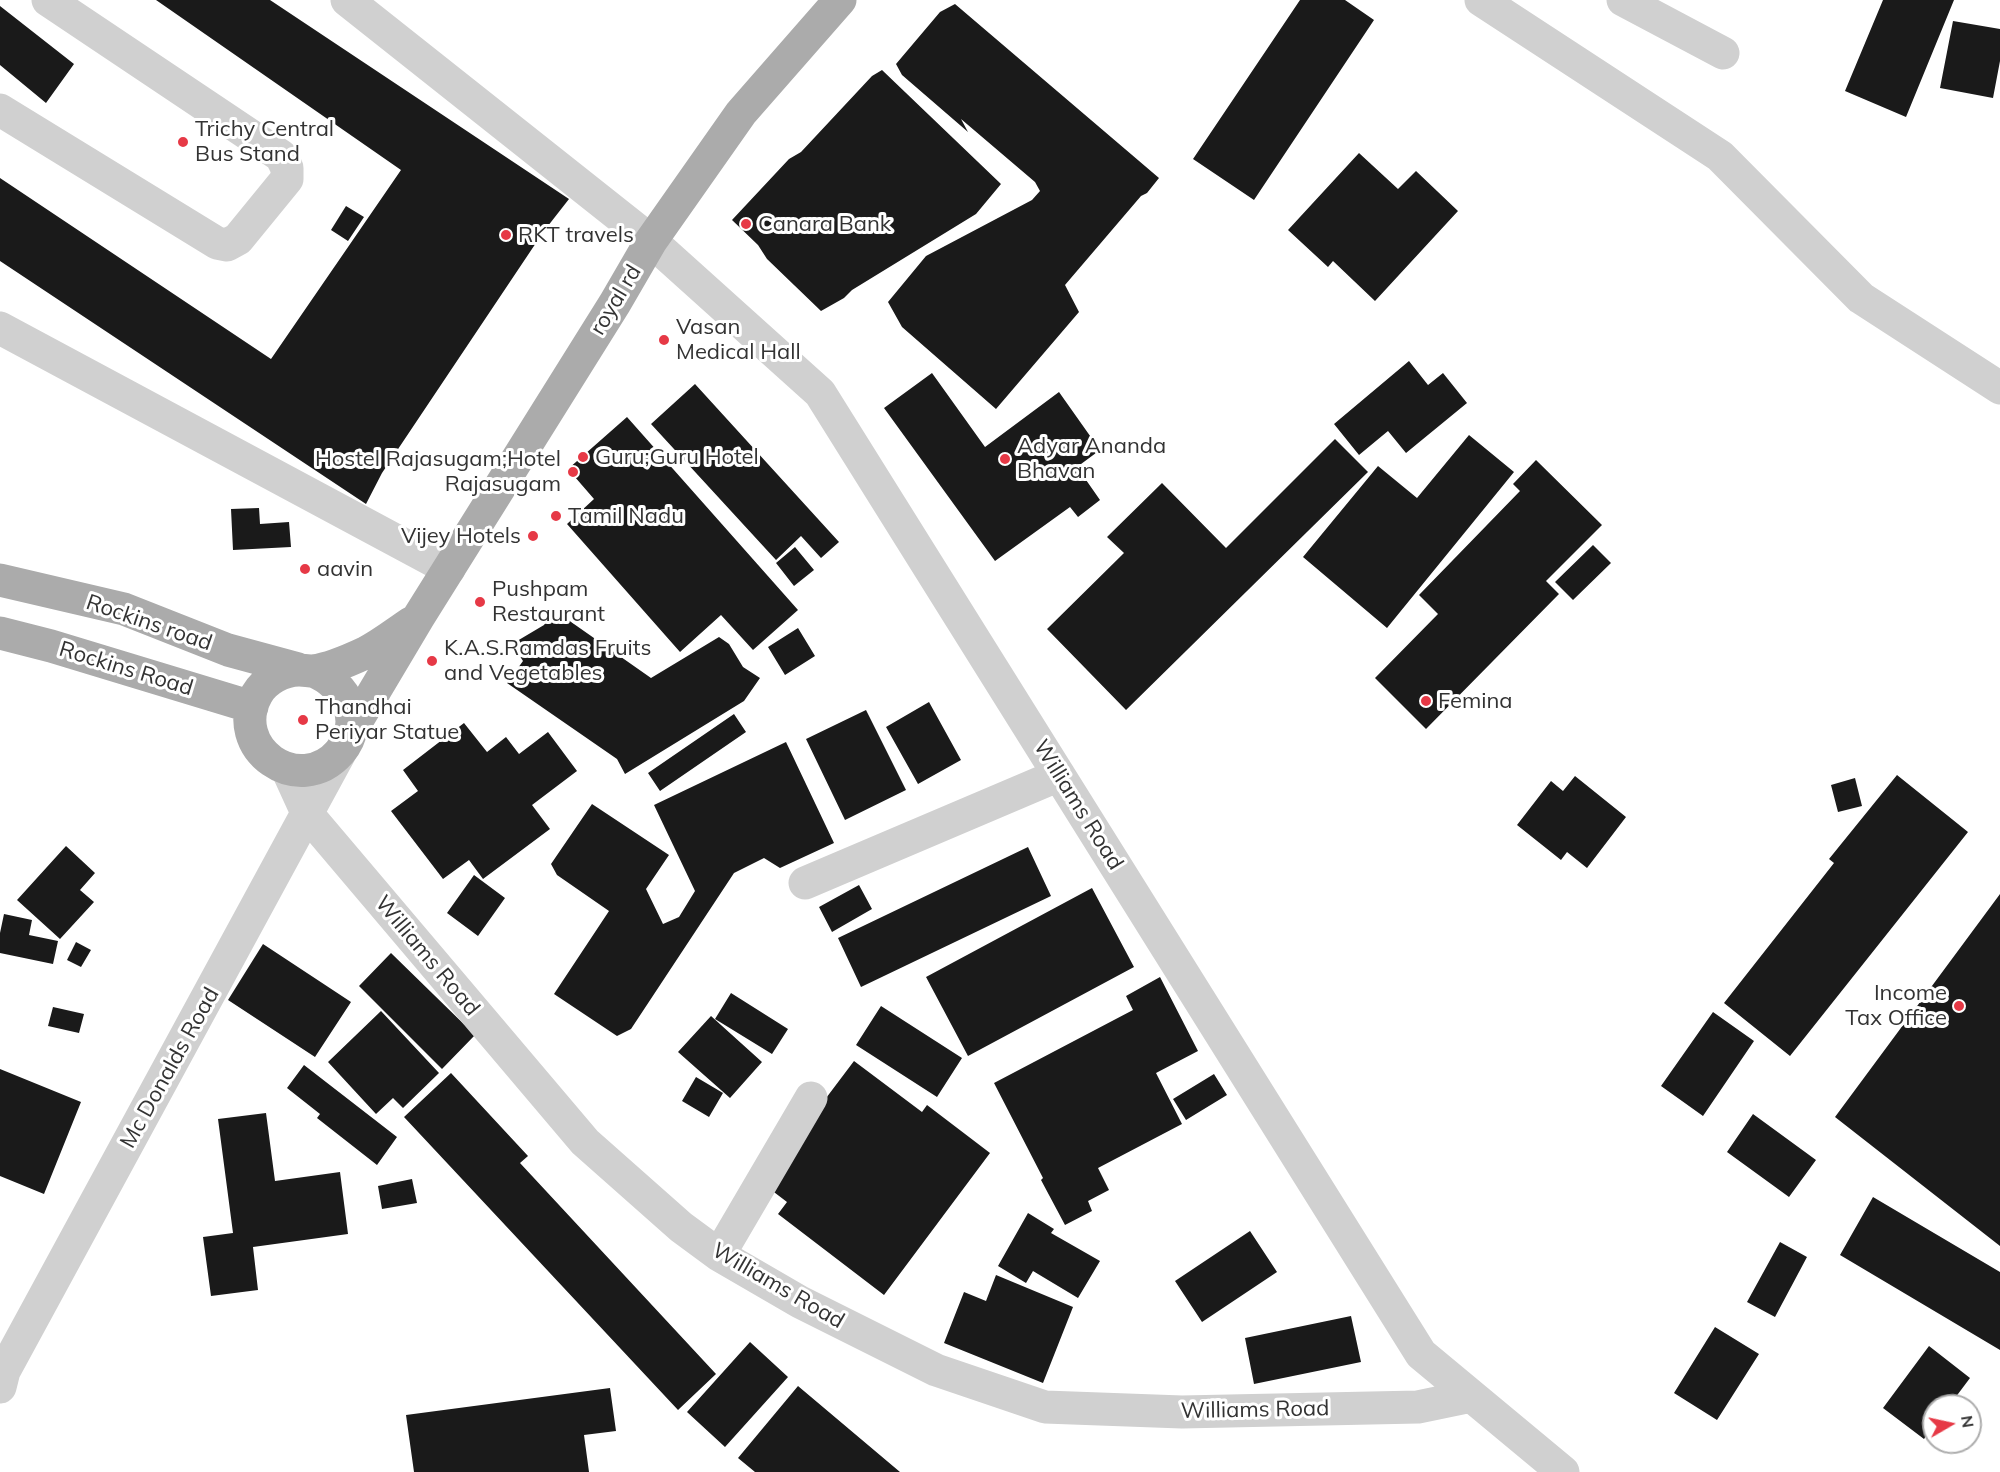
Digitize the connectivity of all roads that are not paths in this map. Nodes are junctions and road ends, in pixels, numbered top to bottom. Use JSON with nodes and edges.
{"nodes":[{"id":1,"x":48,"y":0,"type":"edge"},
{"id":2,"x":347,"y":0,"type":"edge"},
{"id":3,"x":840,"y":0,"type":"edge"},
{"id":4,"x":1481,"y":0,"type":"edge"},
{"id":5,"x":1623,"y":0,"type":"edge"},
{"id":6,"x":1723,"y":53,"type":"dead end"},
{"id":7,"x":0,"y":110,"type":"edge"},
{"id":8,"x":651,"y":242,"type":"junction"},
{"id":9,"x":0,"y":328,"type":"edge"},
{"id":10,"x":2000,"y":388,"type":"edge"},
{"id":11,"x":449,"y":568,"type":"junction"},
{"id":12,"x":0,"y":580,"type":"edge"},
{"id":13,"x":418,"y":618,"type":"junction"},
{"id":14,"x":0,"y":633,"type":"edge"},
{"id":15,"x":305,"y":670,"type":"junction"},
{"id":16,"x":252,"y":707,"type":"junction"},
{"id":17,"x":346,"y":741,"type":"junction"},
{"id":18,"x":287,"y":769,"type":"junction"},
{"id":19,"x":1059,"y":775,"type":"junction"},
{"id":20,"x":308,"y":815,"type":"junction"},
{"id":21,"x":805,"y":883,"type":"dead end"},
{"id":22,"x":811,"y":1098,"type":"dead end"},
{"id":23,"x":720,"y":1255,"type":"junction"},
{"id":24,"x":0,"y":1387,"type":"edge"},
{"id":25,"x":1471,"y":1396,"type":"junction"},
{"id":26,"x":1563,"y":1472,"type":"edge"}],
"edges":[{"from":1,"to":7,"type":"street"},
{"from":2,"to":8,"type":"street","name":"Williams Road"},
{"from":3,"to":8,"type":"main road","name":"royal rd"},
{"from":4,"to":10,"type":"street"},
{"from":5,"to":6,"type":"street"},
{"from":8,"to":11,"type":"main road","name":"royal rd"},
{"from":8,"to":19,"type":"street","name":"Williams Road"},
{"from":9,"to":11,"type":"street"},
{"from":11,"to":13,"type":"main road","name":"royal rd"},
{"from":12,"to":15,"type":"main road","name":"Rockins road"},
{"from":13,"to":15,"type":"main road"},
{"from":13,"to":17,"type":"main road","name":"royal rd"},
{"from":14,"to":16,"type":"main road","name":"Rockins Road"},
{"from":15,"to":16,"type":"main road"},
{"from":15,"to":17,"type":"main road"},
{"from":16,"to":18,"type":"main road"},
{"from":17,"to":18,"type":"main road"},
{"from":17,"to":20,"type":"street","name":"Mc Donalds Road"},
{"from":18,"to":20,"type":"street","name":"Williams Road"},
{"from":19,"to":21,"type":"street"},
{"from":19,"to":25,"type":"street","name":"Williams Road"},
{"from":20,"to":23,"type":"street","name":"Williams Road"},
{"from":20,"to":24,"type":"street","name":"Mc Donalds Road"},
{"from":22,"to":23,"type":"street"},
{"from":23,"to":25,"type":"street","name":"Williams Road"},
{"from":25,"to":26,"type":"street","name":"Williams Road"}]}
